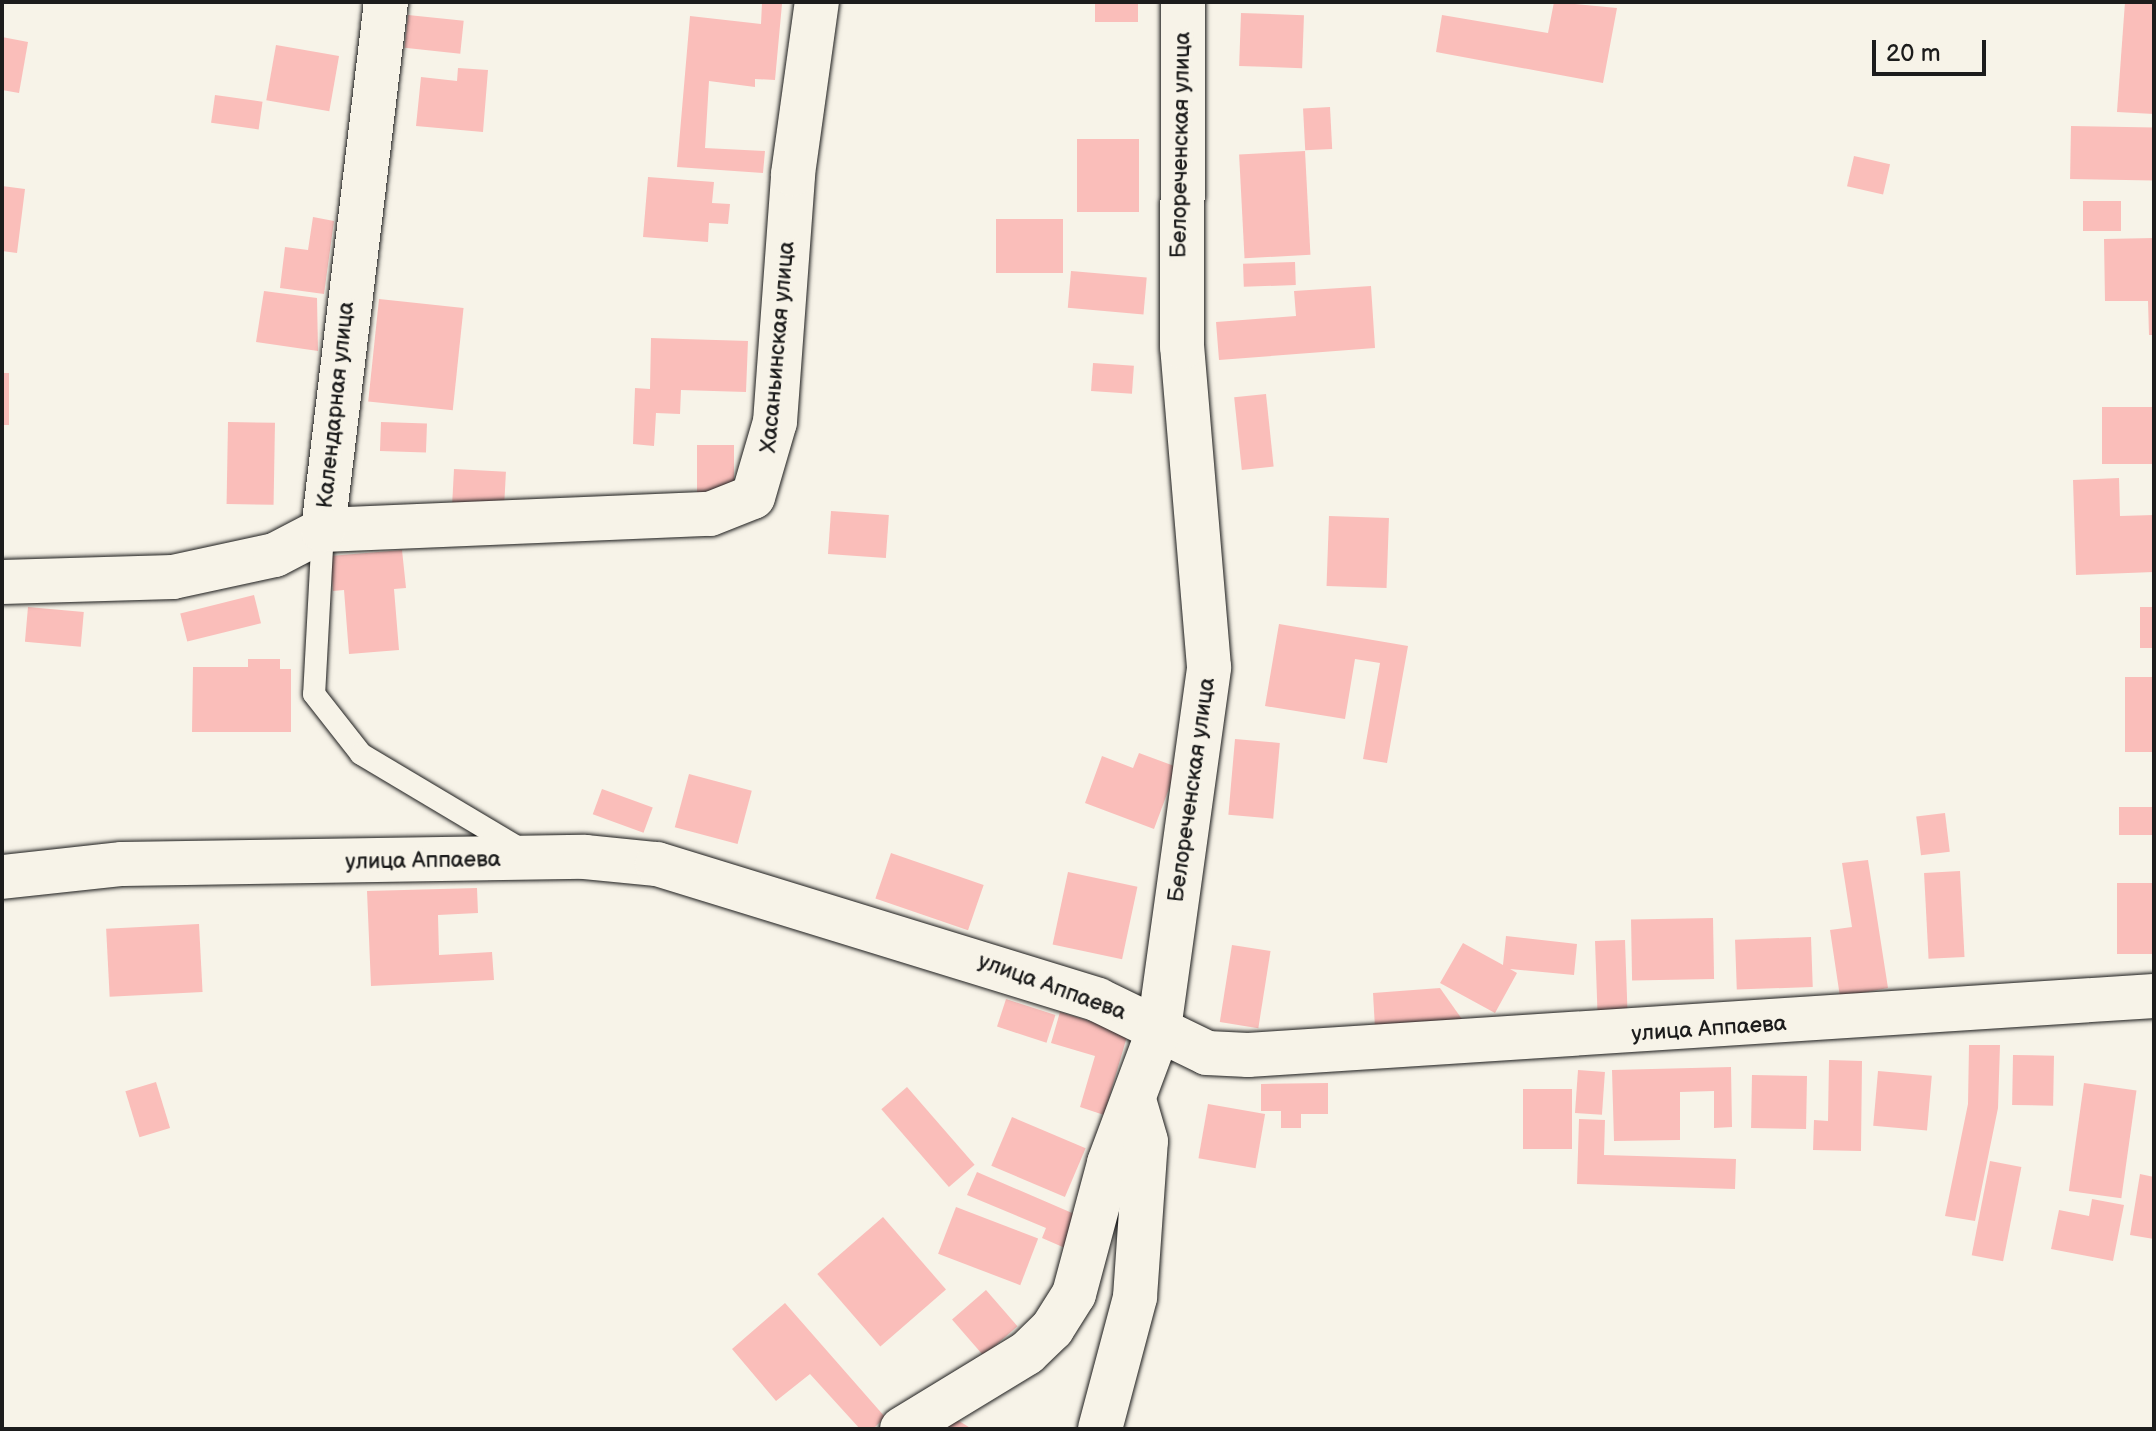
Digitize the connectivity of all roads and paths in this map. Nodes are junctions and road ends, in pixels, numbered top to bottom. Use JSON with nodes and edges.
{"nodes":[{"id":1,"x":386,"y":2,"type":"edge"},
{"id":2,"x":817,"y":2,"type":"edge"},
{"id":3,"x":1183,"y":2,"type":"edge"},
{"id":4,"x":323,"y":530,"type":"junction"},
{"id":5,"x":2,"y":582,"type":"edge"},
{"id":6,"x":538,"y":860,"type":"junction"},
{"id":7,"x":2,"y":877,"type":"edge"},
{"id":8,"x":2154,"y":996,"type":"edge"},
{"id":9,"x":1159,"y":1029,"type":"junction"},
{"id":10,"x":1134,"y":1100,"type":"junction"},
{"id":11,"x":902,"y":1429,"type":"edge"},
{"id":12,"x":1100,"y":1429,"type":"edge"}],
"edges":[{"from":1,"to":4,"type":"street","name":"Календарная улица"},
{"from":2,"to":4,"type":"street","name":"Хасаньинская улица"},
{"from":3,"to":9,"type":"street","name":"Белореченская улица"},
{"from":4,"to":5,"type":"street","name":"Календарная улица"},
{"from":4,"to":6,"type":"lane"},
{"from":6,"to":7,"type":"street","name":"улица Аппаева"},
{"from":6,"to":9,"type":"street","name":"улица Аппаева"},
{"from":8,"to":9,"type":"street","name":"улица Аппаева"},
{"from":9,"to":10,"type":"street","name":"Белореченская улица"},
{"from":10,"to":11,"type":"street","name":"Белореченская улица"},
{"from":10,"to":12,"type":"street"}]}
